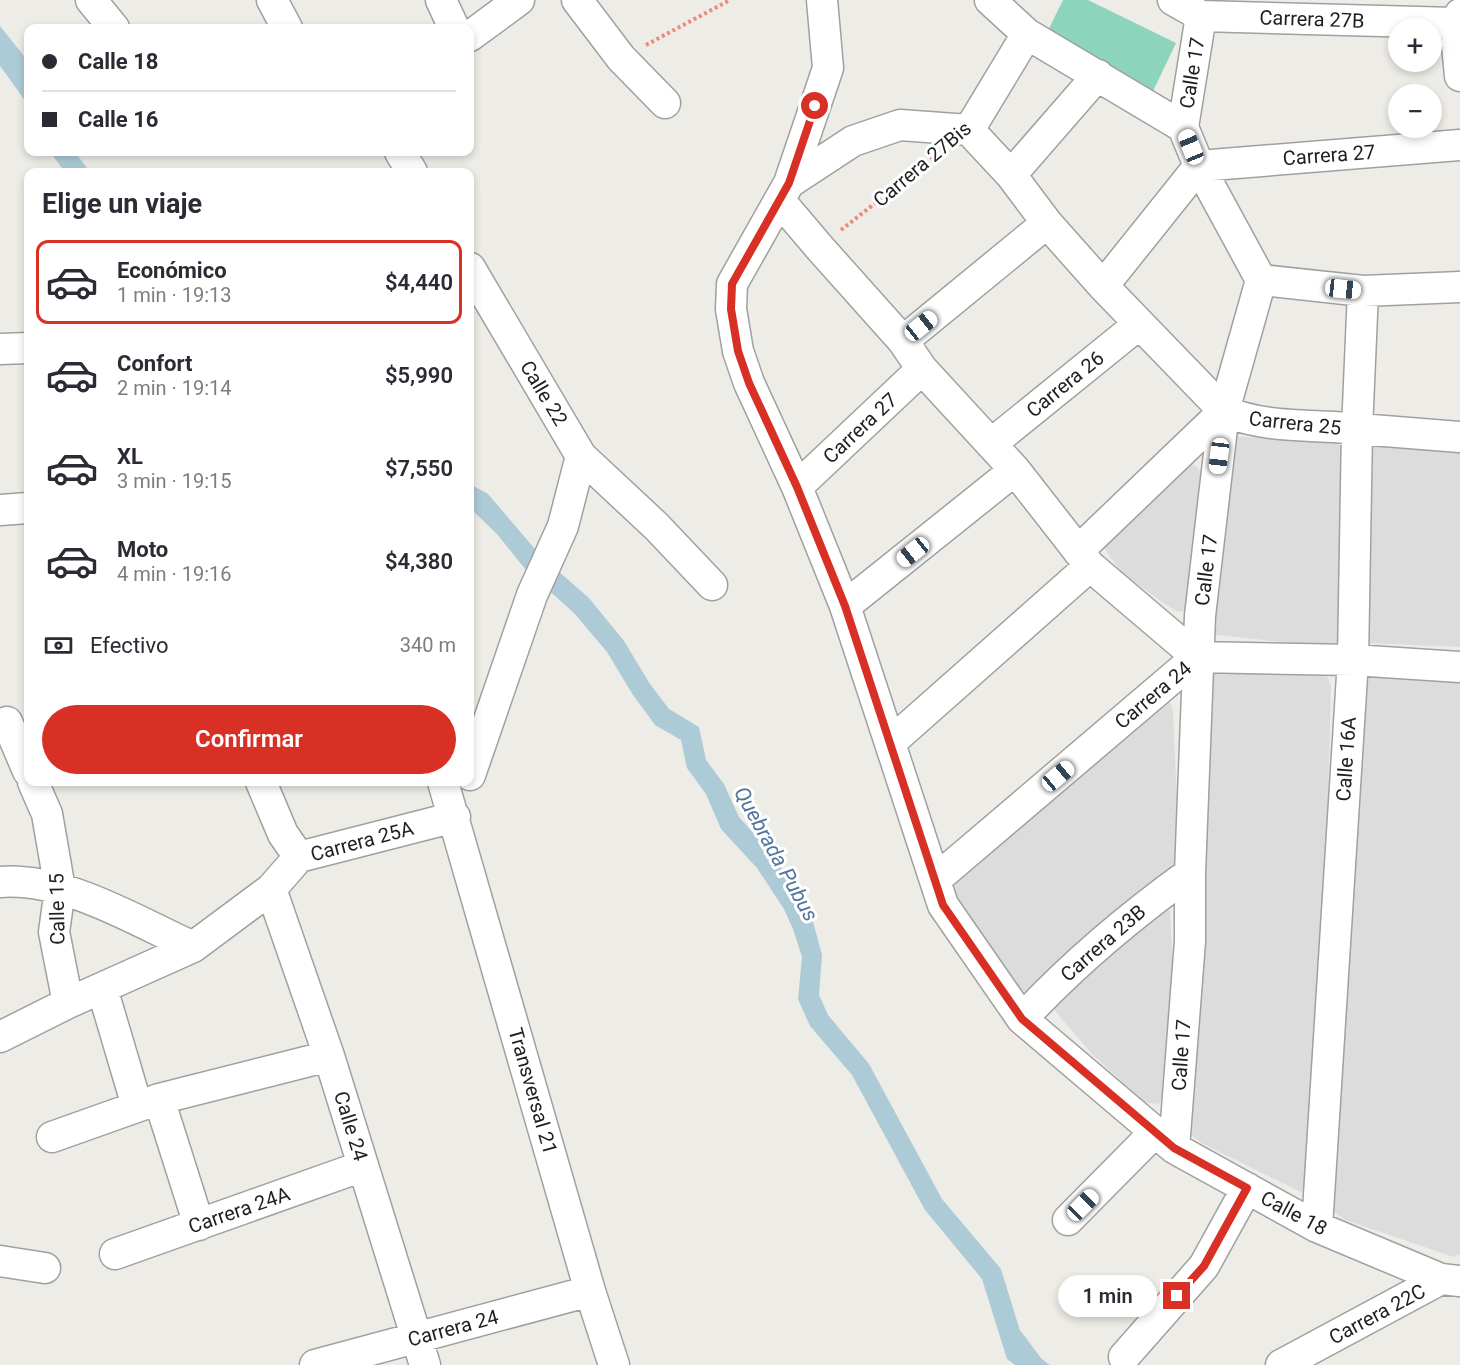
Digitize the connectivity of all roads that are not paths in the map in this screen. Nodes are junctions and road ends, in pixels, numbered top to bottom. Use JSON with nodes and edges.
{"nodes":[{"id":1,"x":91,"y":0,"type":"edge"},
{"id":2,"x":272,"y":0,"type":"edge"},
{"id":3,"x":441,"y":0,"type":"edge"},
{"id":4,"x":519,"y":0,"type":"edge"},
{"id":5,"x":577,"y":0,"type":"edge"},
{"id":6,"x":822,"y":0,"type":"edge"},
{"id":7,"x":990,"y":0,"type":"edge"},
{"id":8,"x":1173,"y":0,"type":"edge"},
{"id":9,"x":1256,"y":9,"type":"edge"},
{"id":10,"x":1202,"y":16,"type":"junction"},
{"id":11,"x":1458,"y":18,"type":"edge"},
{"id":12,"x":111,"y":24,"type":"edge"},
{"id":13,"x":285,"y":24,"type":"edge"},
{"id":14,"x":452,"y":24,"type":"edge"},
{"id":15,"x":474,"y":33,"type":"edge"},
{"id":16,"x":1027,"y":34,"type":"junction"},
{"id":17,"x":1098,"y":75,"type":"junction"},
{"id":18,"x":1460,"y":76,"type":"edge"},
{"id":19,"x":665,"y":103,"type":"dead end"},
{"id":20,"x":1183,"y":128,"type":"junction"},
{"id":21,"x":969,"y":130,"type":"junction"},
{"id":22,"x":1460,"y":145,"type":"edge"},
{"id":23,"x":1199,"y":165,"type":"junction"},
{"id":24,"x":1011,"y":175,"type":"junction"},
{"id":25,"x":784,"y":192,"type":"junction"},
{"id":26,"x":1047,"y":223,"type":"junction"},
{"id":27,"x":474,"y":275,"type":"edge"},
{"id":28,"x":1261,"y":280,"type":"junction"},
{"id":29,"x":1103,"y":286,"type":"junction"},
{"id":30,"x":1460,"y":287,"type":"edge"},
{"id":31,"x":1363,"y":291,"type":"junction"},
{"id":32,"x":1138,"y":325,"type":"junction"},
{"id":33,"x":903,"y":341,"type":"junction"},
{"id":34,"x":24,"y":348,"type":"edge"},
{"id":35,"x":0,"y":349,"type":"edge"},
{"id":36,"x":922,"y":369,"type":"junction"},
{"id":37,"x":1224,"y":411,"type":"junction"},
{"id":38,"x":1357,"y":430,"type":"junction"},
{"id":39,"x":1460,"y":437,"type":"edge"},
{"id":40,"x":991,"y":444,"type":"junction"},
{"id":41,"x":581,"y":456,"type":"junction"},
{"id":42,"x":1015,"y":470,"type":"junction"},
{"id":43,"x":797,"y":487,"type":"junction"},
{"id":44,"x":24,"y":508,"type":"edge"},
{"id":45,"x":0,"y":510,"type":"edge"},
{"id":46,"x":1084,"y":559,"type":"junction"},
{"id":47,"x":712,"y":585,"type":"dead end"},
{"id":48,"x":845,"y":606,"type":"junction"},
{"id":49,"x":1197,"y":657,"type":"junction"},
{"id":50,"x":1353,"y":660,"type":"junction"},
{"id":51,"x":1460,"y":667,"type":"edge"},
{"id":52,"x":12,"y":722,"type":"edge"},
{"id":53,"x":890,"y":743,"type":"junction"},
{"id":54,"x":24,"y":759,"type":"edge"},
{"id":55,"x":474,"y":763,"type":"edge"},
{"id":56,"x":35,"y":786,"type":"edge"},
{"id":57,"x":263,"y":786,"type":"edge"},
{"id":58,"x":444,"y":786,"type":"edge"},
{"id":59,"x":466,"y":786,"type":"edge"},
{"id":60,"x":455,"y":817,"type":"junction"},
{"id":61,"x":299,"y":858,"type":"junction"},
{"id":62,"x":1190,"y":873,"type":"junction"},
{"id":63,"x":935,"y":880,"type":"junction"},
{"id":64,"x":0,"y":882,"type":"edge"},
{"id":65,"x":60,"y":889,"type":"junction"},
{"id":66,"x":271,"y":889,"type":"junction"},
{"id":67,"x":193,"y":947,"type":"junction"},
{"id":68,"x":102,"y":988,"type":"junction"},
{"id":69,"x":68,"y":1003,"type":"junction"},
{"id":70,"x":1022,"y":1019,"type":"junction"},
{"id":71,"x":0,"y":1037,"type":"edge"},
{"id":72,"x":329,"y":1056,"type":"junction"},
{"id":73,"x":148,"y":1103,"type":"junction"},
{"id":74,"x":52,"y":1137,"type":"dead end"},
{"id":75,"x":1164,"y":1140,"type":"junction"},
{"id":76,"x":363,"y":1166,"type":"junction"},
{"id":77,"x":1247,"y":1188,"type":"junction"},
{"id":78,"x":1068,"y":1220,"type":"dead end"},
{"id":79,"x":199,"y":1225,"type":"junction"},
{"id":80,"x":1317,"y":1227,"type":"junction"},
{"id":81,"x":115,"y":1254,"type":"dead end"},
{"id":82,"x":0,"y":1261,"type":"edge"},
{"id":83,"x":45,"y":1268,"type":"dead end"},
{"id":84,"x":1451,"y":1280,"type":"edge"},
{"id":85,"x":590,"y":1291,"type":"junction"},
{"id":86,"x":421,"y":1351,"type":"edge"},
{"id":87,"x":1124,"y":1357,"type":"dead end"},
{"id":88,"x":315,"y":1365,"type":"edge"},
{"id":89,"x":614,"y":1365,"type":"edge"},
{"id":90,"x":1281,"y":1365,"type":"edge"}],
"edges":[{"from":1,"to":12,"type":"street"},
{"from":2,"to":13,"type":"street"},
{"from":3,"to":14,"type":"street"},
{"from":4,"to":15,"type":"street"},
{"from":5,"to":19,"type":"street"},
{"from":6,"to":25,"type":"street","name":"Calle 18"},
{"from":7,"to":16,"type":"street"},
{"from":8,"to":10,"type":"street","name":"Carrera 27B"},
{"from":9,"to":10,"type":"street","name":"Carrera 27B"},
{"from":9,"to":11,"type":"street","name":"Carrera 27B"},
{"from":10,"to":20,"type":"street","name":"Calle 17"},
{"from":11,"to":18,"type":"street"},
{"from":16,"to":17,"type":"street"},
{"from":16,"to":21,"type":"street","name":"Carrera 27Bis"},
{"from":17,"to":20,"type":"street"},
{"from":17,"to":24,"type":"street"},
{"from":20,"to":23,"type":"street","name":"Calle 17"},
{"from":21,"to":24,"type":"street"},
{"from":21,"to":25,"type":"street"},
{"from":22,"to":23,"type":"street","name":"Carrera 27"},
{"from":23,"to":28,"type":"street","name":"Calle 17"},
{"from":23,"to":29,"type":"street"},
{"from":24,"to":26,"type":"street"},
{"from":25,"to":33,"type":"street"},
{"from":25,"to":43,"type":"street","name":"Calle 18"},
{"from":26,"to":29,"type":"street"},
{"from":26,"to":33,"type":"street"},
{"from":27,"to":41,"type":"street","name":"Calle 22"},
{"from":28,"to":31,"type":"street"},
{"from":28,"to":37,"type":"street","name":"Calle 17"},
{"from":29,"to":32,"type":"street"},
{"from":30,"to":31,"type":"street"},
{"from":31,"to":38,"type":"street","name":"Calle 16A"},
{"from":32,"to":37,"type":"street"},
{"from":32,"to":40,"type":"street","name":"Carrera 26"},
{"from":33,"to":36,"type":"street"},
{"from":34,"to":35,"type":"street"},
{"from":36,"to":40,"type":"street"},
{"from":36,"to":43,"type":"street","name":"Carrera 27"},
{"from":37,"to":38,"type":"street","name":"Carrera 25"},
{"from":37,"to":46,"type":"street","name":"Carrera 25"},
{"from":37,"to":49,"type":"street","name":"Calle 17"},
{"from":38,"to":39,"type":"street","name":"Carrera 25"},
{"from":38,"to":50,"type":"street","name":"Calle 16A"},
{"from":40,"to":42,"type":"street"},
{"from":41,"to":47,"type":"street","name":"Calle 22"},
{"from":41,"to":55,"type":"street"},
{"from":42,"to":46,"type":"street"},
{"from":42,"to":48,"type":"street"},
{"from":43,"to":48,"type":"street","name":"Calle 18"},
{"from":44,"to":45,"type":"street"},
{"from":46,"to":49,"type":"street"},
{"from":46,"to":53,"type":"street","name":"Carrera 25"},
{"from":48,"to":53,"type":"street","name":"Calle 18"},
{"from":49,"to":50,"type":"street","name":"Carrera 24"},
{"from":49,"to":62,"type":"street","name":"Calle 17"},
{"from":49,"to":63,"type":"street","name":"Carrera 24"},
{"from":50,"to":51,"type":"street","name":"Carrera 24"},
{"from":50,"to":80,"type":"street","name":"Calle 16A"},
{"from":52,"to":54,"type":"street"},
{"from":53,"to":63,"type":"street","name":"Calle 18"},
{"from":56,"to":65,"type":"street","name":"Calle 15"},
{"from":57,"to":61,"type":"street"},
{"from":58,"to":60,"type":"street","name":"Transversal 21"},
{"from":59,"to":60,"type":"street"},
{"from":60,"to":61,"type":"street","name":"Carrera 25A"},
{"from":60,"to":85,"type":"street","name":"Transversal 21"},
{"from":61,"to":66,"type":"street","name":"Carrera 25A"},
{"from":62,"to":70,"type":"street","name":"Carrera 23B"},
{"from":62,"to":75,"type":"street","name":"Calle 17"},
{"from":63,"to":70,"type":"street","name":"Calle 18"},
{"from":64,"to":65,"type":"street"},
{"from":65,"to":67,"type":"street"},
{"from":65,"to":69,"type":"street","name":"Calle 15"},
{"from":66,"to":67,"type":"street","name":"Carrera 25A"},
{"from":66,"to":72,"type":"street","name":"Calle 24"},
{"from":67,"to":68,"type":"street","name":"Carrera 25A"},
{"from":68,"to":69,"type":"street","name":"Carrera 25A"},
{"from":68,"to":73,"type":"street"},
{"from":69,"to":71,"type":"street","name":"Carrera 25A"},
{"from":70,"to":75,"type":"street","name":"Calle 18"},
{"from":72,"to":73,"type":"street"},
{"from":72,"to":76,"type":"street","name":"Calle 24"},
{"from":73,"to":74,"type":"street"},
{"from":73,"to":79,"type":"street"},
{"from":75,"to":77,"type":"street","name":"Calle 18"},
{"from":75,"to":78,"type":"street"},
{"from":76,"to":79,"type":"street","name":"Carrera 24A"},
{"from":76,"to":86,"type":"street","name":"Calle 24"},
{"from":77,"to":80,"type":"street","name":"Calle 18"},
{"from":77,"to":87,"type":"street"},
{"from":79,"to":81,"type":"street","name":"Carrera 24A"},
{"from":80,"to":84,"type":"street","name":"Calle 18"},
{"from":82,"to":83,"type":"street"},
{"from":84,"to":90,"type":"street","name":"Carrera 22C"},
{"from":85,"to":86,"type":"street","name":"Carrera 24"},
{"from":85,"to":89,"type":"street","name":"Transversal 21"},
{"from":86,"to":88,"type":"street","name":"Carrera 24"}]}
